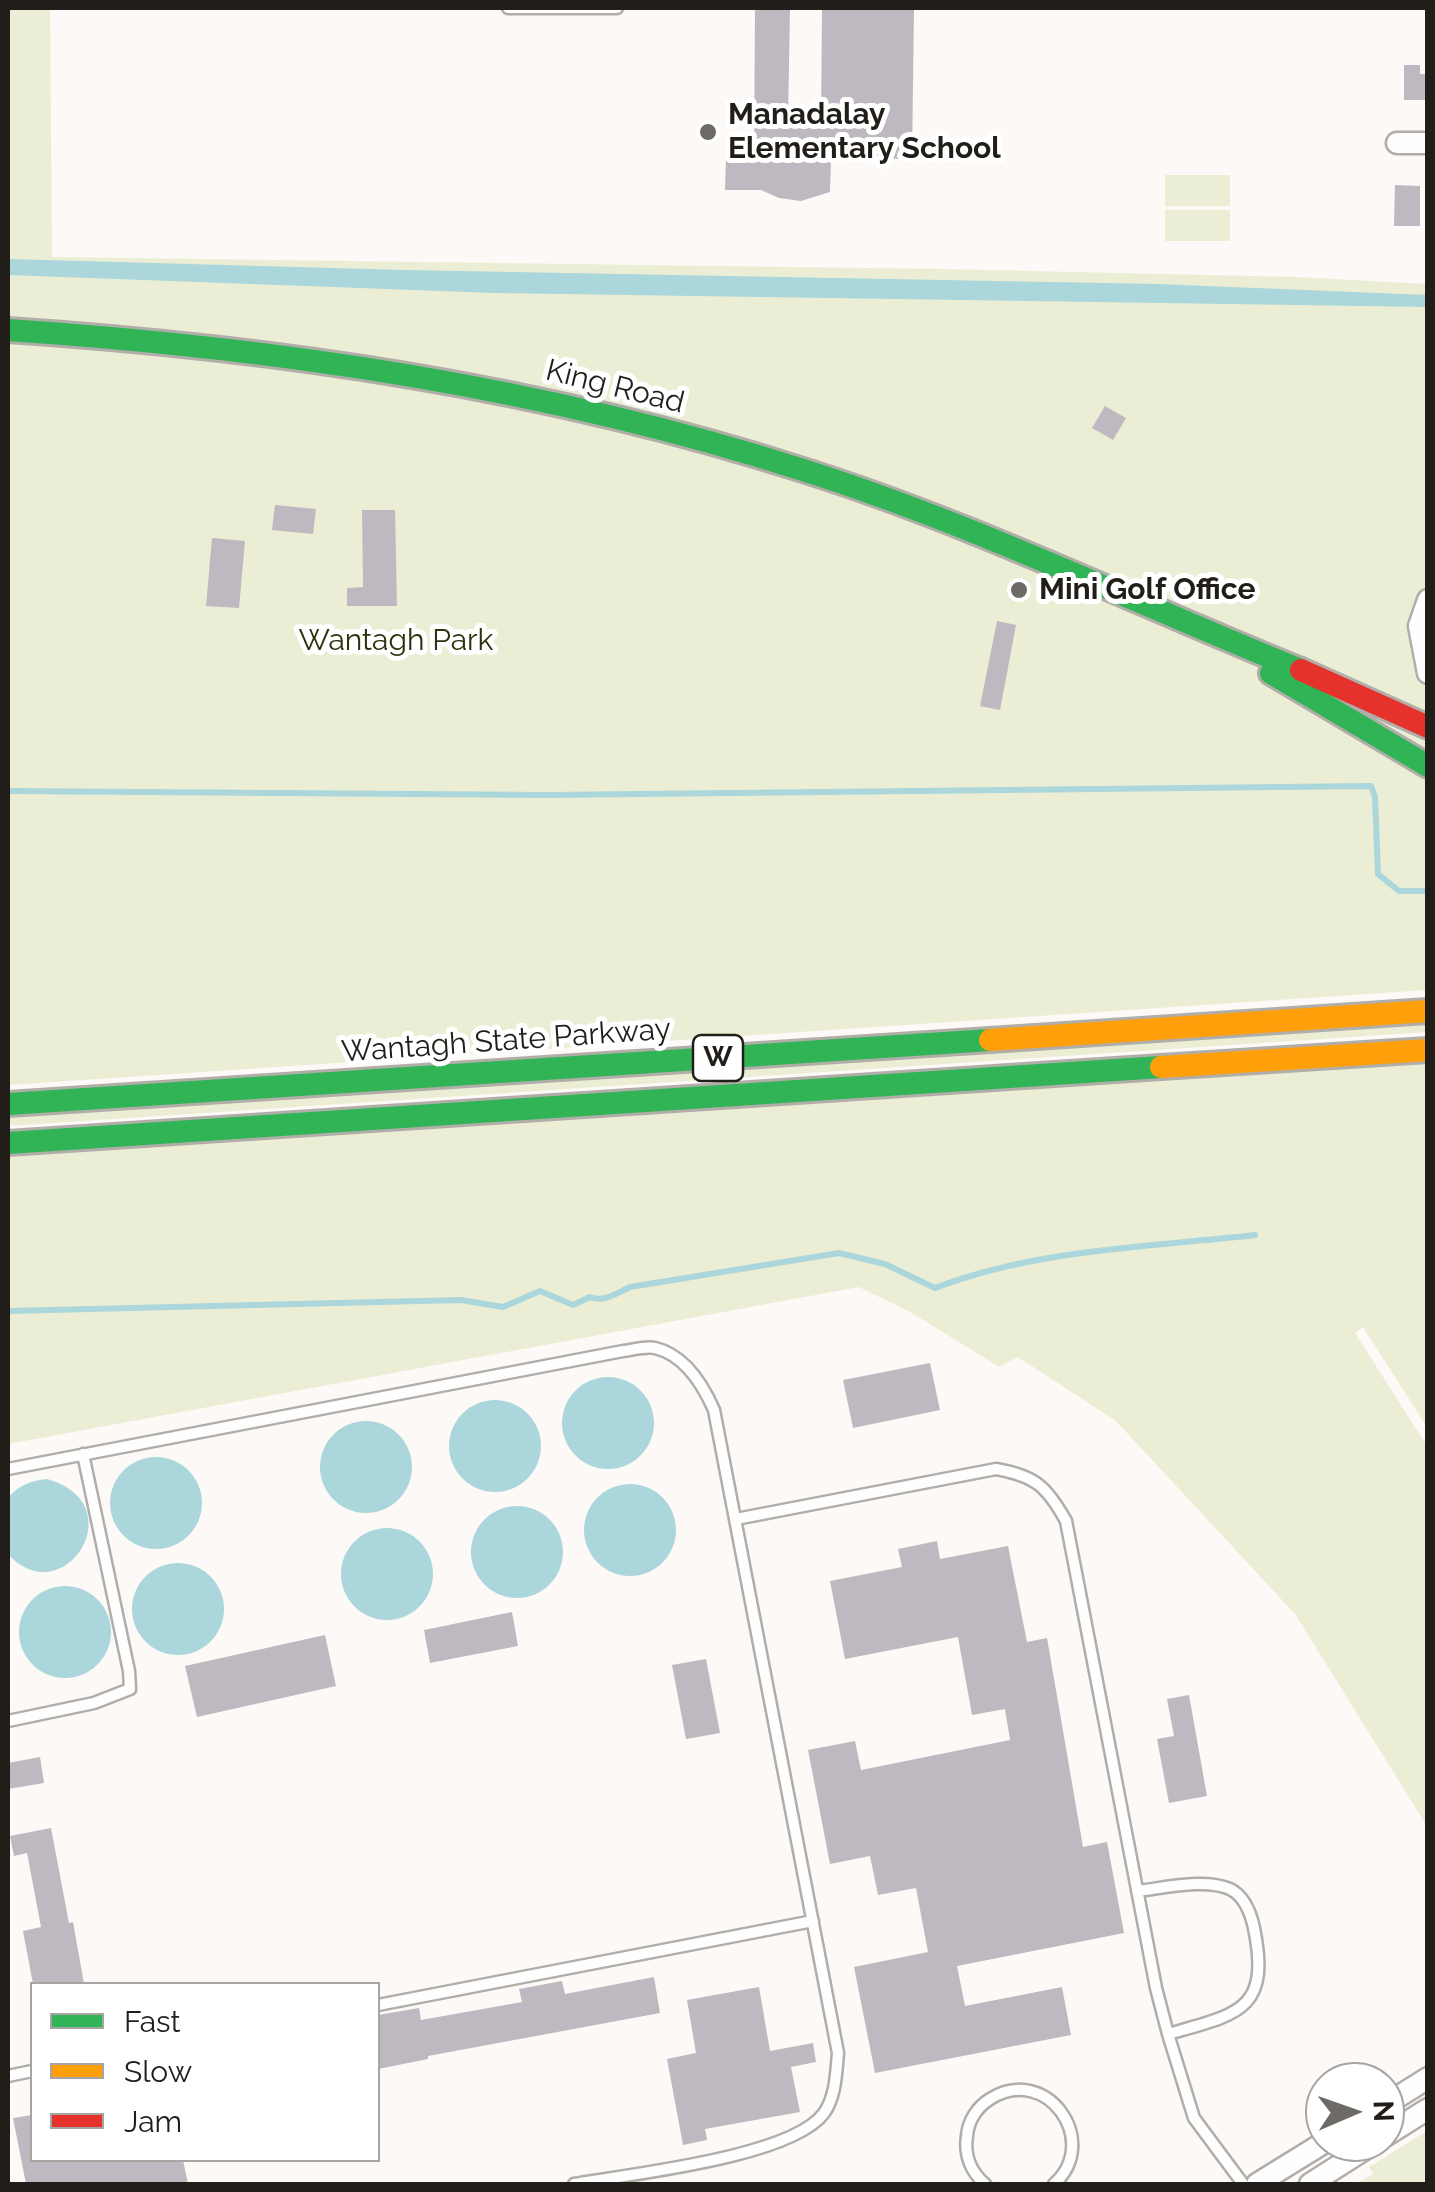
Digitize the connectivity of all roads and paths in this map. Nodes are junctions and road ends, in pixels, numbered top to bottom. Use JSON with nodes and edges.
{"nodes":[{"id":1,"x":508,"y":8,"type":"edge"},
{"id":2,"x":564,"y":8,"type":"edge"},
{"id":3,"x":617,"y":8,"type":"edge"},
{"id":4,"x":1398,"y":143,"type":"dead end"},
{"id":5,"x":1428,"y":143,"type":"edge"},
{"id":6,"x":8,"y":330,"type":"edge"},
{"id":7,"x":1428,"y":600,"type":"edge"},
{"id":8,"x":1179,"y":620,"type":"junction"},
{"id":9,"x":1428,"y":672,"type":"edge"},
{"id":10,"x":1422,"y":721,"type":"edge"},
{"id":11,"x":1428,"y":766,"type":"edge"},
{"id":12,"x":1428,"y":1011,"type":"edge"},
{"id":13,"x":1428,"y":1050,"type":"edge"},
{"id":14,"x":8,"y":1104,"type":"edge"},
{"id":15,"x":8,"y":1142,"type":"edge"},
{"id":16,"x":82,"y":1454,"type":"junction"},
{"id":17,"x":8,"y":1468,"type":"edge"},
{"id":18,"x":736,"y":1518,"type":"junction"},
{"id":19,"x":8,"y":1720,"type":"edge"},
{"id":20,"x":1138,"y":1891,"type":"junction"},
{"id":21,"x":813,"y":1921,"type":"junction"},
{"id":22,"x":380,"y":2005,"type":"edge"},
{"id":23,"x":1168,"y":2034,"type":"junction"},
{"id":24,"x":1428,"y":2078,"type":"edge"},
{"id":25,"x":1405,"y":2092,"type":"edge"},
{"id":26,"x":1428,"y":2109,"type":"edge"},
{"id":27,"x":1405,"y":2123,"type":"edge"},
{"id":28,"x":1305,"y":2154,"type":"edge"},
{"id":29,"x":1345,"y":2162,"type":"edge"},
{"id":30,"x":574,"y":2184,"type":"edge"},
{"id":31,"x":985,"y":2184,"type":"edge"},
{"id":32,"x":1054,"y":2184,"type":"edge"},
{"id":33,"x":1243,"y":2184,"type":"edge"},
{"id":34,"x":1257,"y":2184,"type":"edge"},
{"id":35,"x":1310,"y":2184,"type":"edge"}],
"edges":[{"from":1,"to":2,"type":"lane"},
{"from":2,"to":3,"type":"lane"},
{"from":4,"to":5,"type":"street"},
{"from":6,"to":8,"type":"main road","name":"King Road"},
{"from":7,"to":9,"type":"street"},
{"from":8,"to":10,"type":"main road","name":"King Road"},
{"from":8,"to":11,"type":"main road","name":"King Road"},
{"from":12,"to":14,"type":"main road","name":"Wantagh State Parkway","number":"W"},
{"from":13,"to":15,"type":"main road","number":"W"},
{"from":16,"to":17,"type":"lane"},
{"from":16,"to":18,"type":"lane"},
{"from":16,"to":19,"type":"lane"},
{"from":18,"to":20,"type":"lane"},
{"from":18,"to":21,"type":"lane"},
{"from":20,"to":23,"type":"lane"},
{"from":20,"to":23,"type":"lane"},
{"from":21,"to":22,"type":"lane"},
{"from":21,"to":30,"type":"lane"},
{"from":23,"to":33,"type":"lane"},
{"from":24,"to":25,"type":"street"},
{"from":26,"to":27,"type":"street"},
{"from":28,"to":34,"type":"street"},
{"from":29,"to":35,"type":"street"},
{"from":31,"to":32,"type":"lane"}]}
